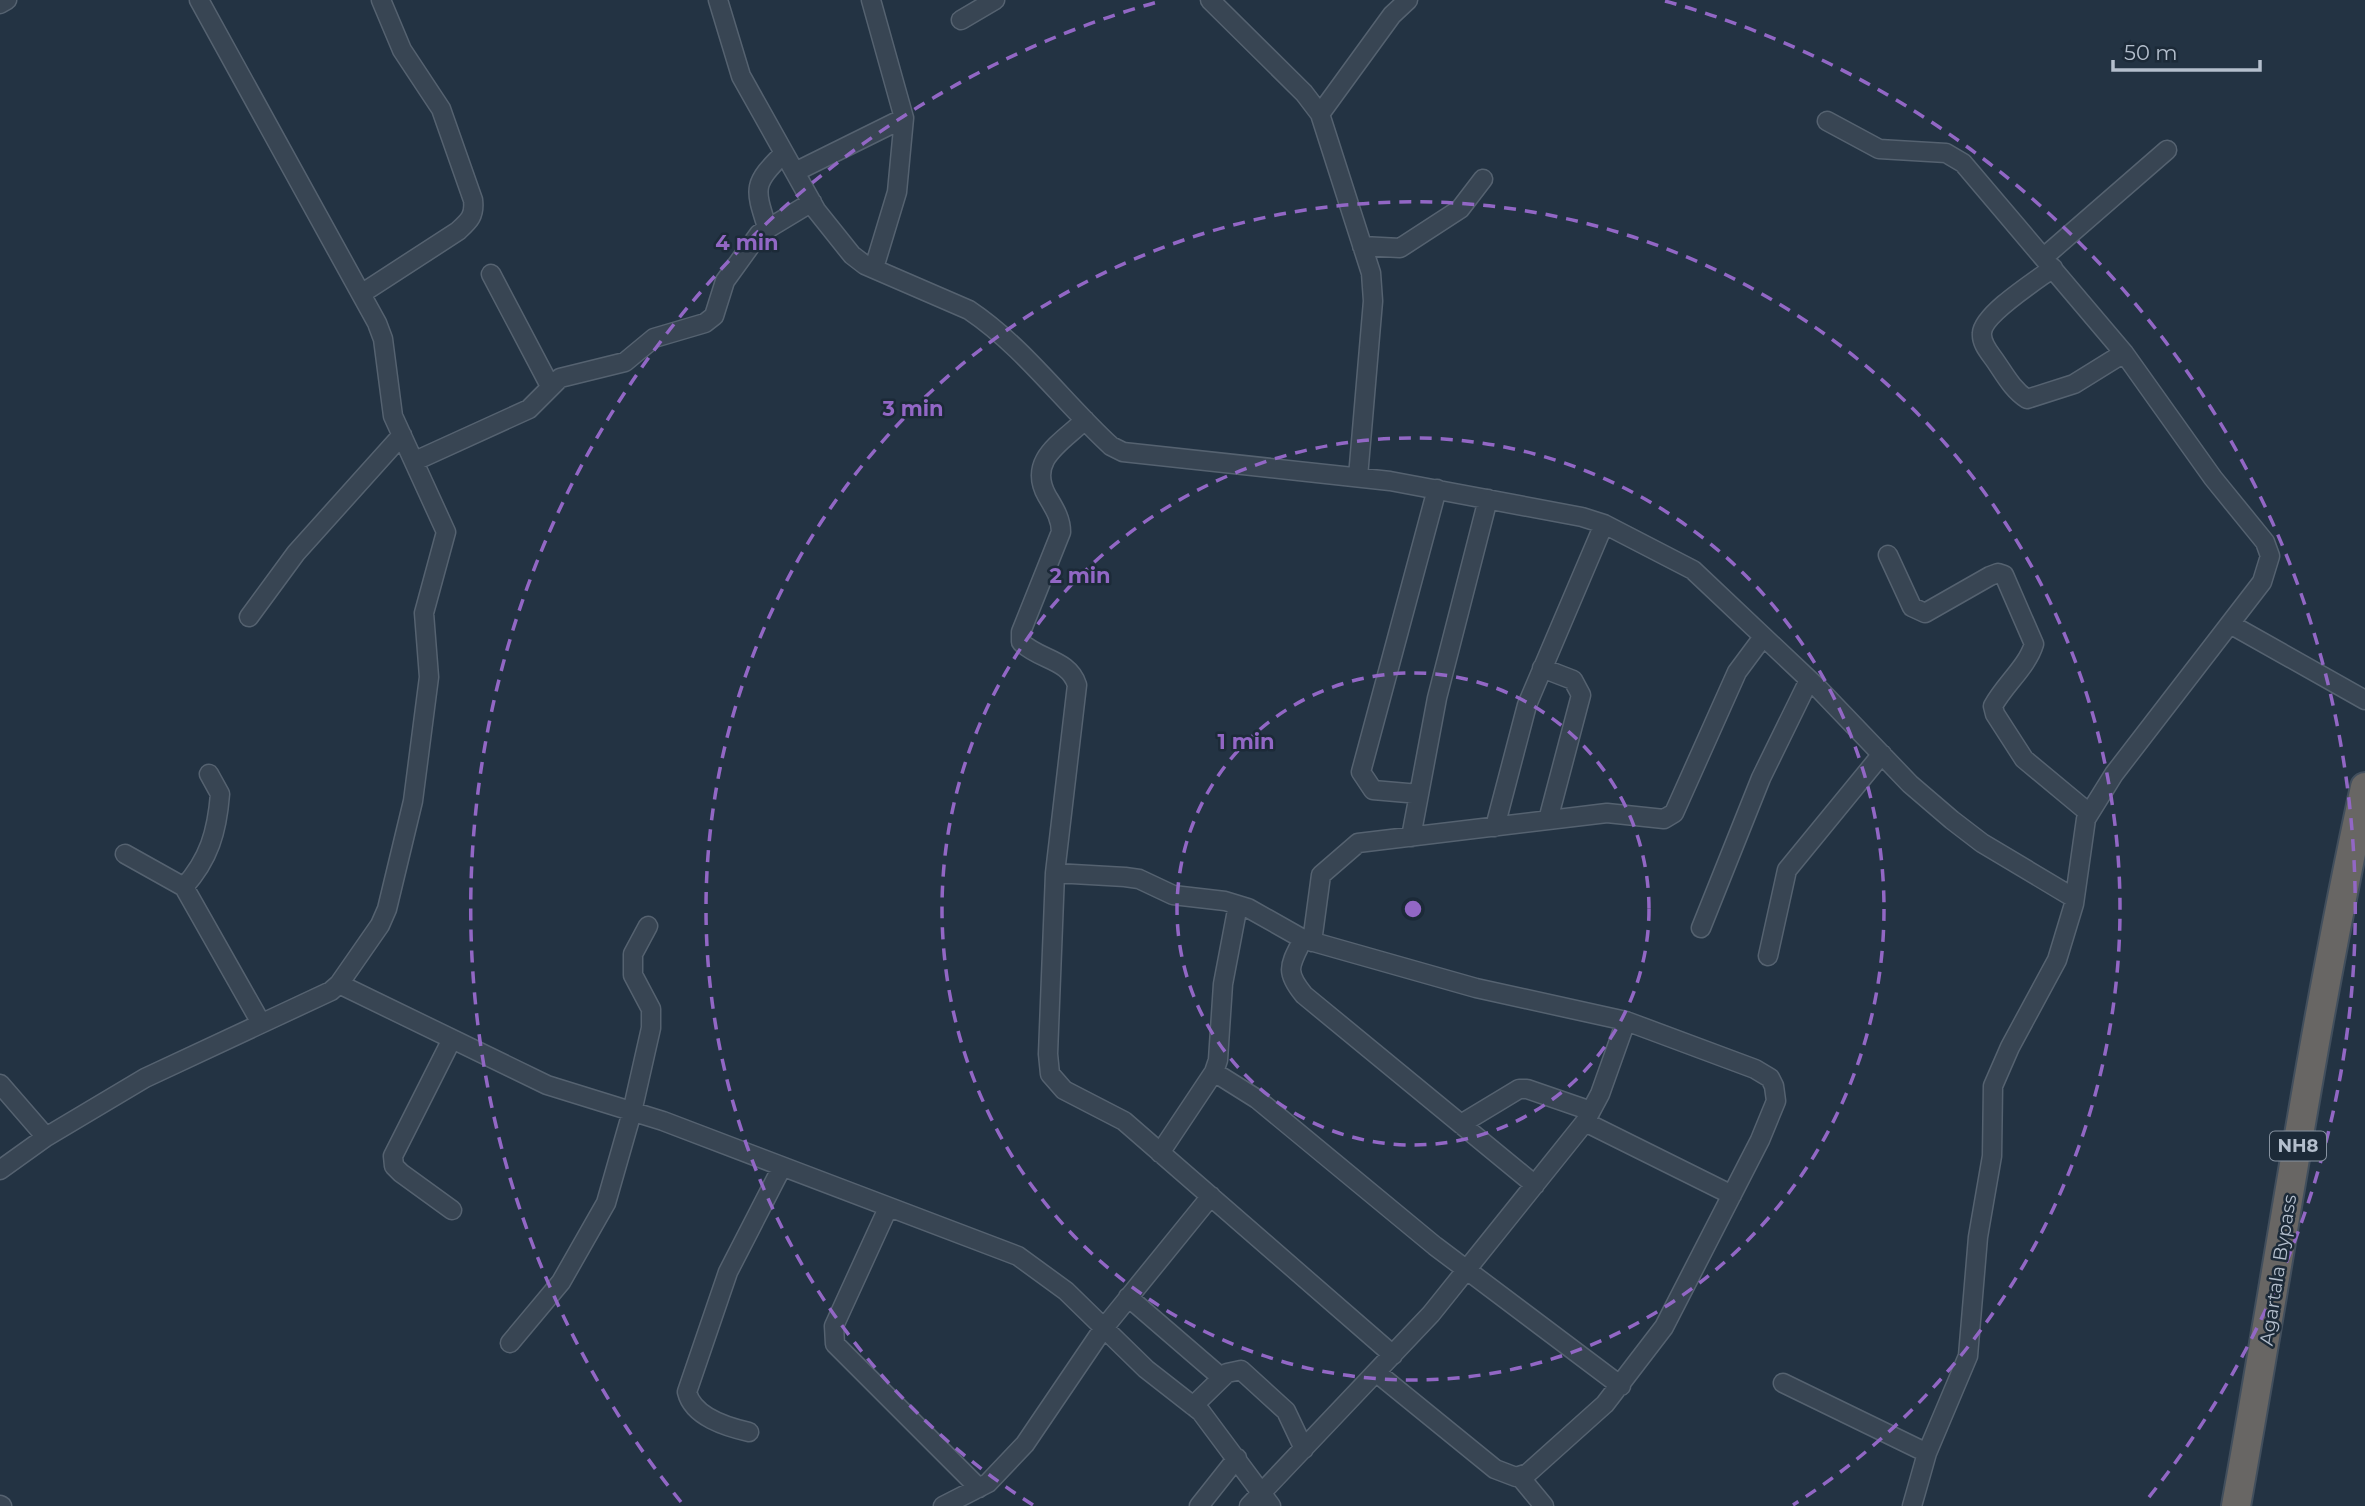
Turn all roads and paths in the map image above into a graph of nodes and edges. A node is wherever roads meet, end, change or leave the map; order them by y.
1 (6, 0) edge
2 (199, 0) edge
3 (381, 0) edge
4 (718, 0) edge
5 (871, 0) edge
6 (995, 0) edge
7 (1210, 0) edge
8 (1408, 0) edge
9 (0, 4) edge
10 (961, 20) dead end
11 (1320, 114) junction
12 (905, 118) junction
13 (1827, 121) dead end
14 (2167, 150) dead end
15 (784, 153) junction
16 (795, 172) junction
17 (1483, 179) dead end
18 (812, 202) junction
19 (767, 227) junction
20 (1362, 246) junction
21 (2048, 262) junction
22 (874, 268) junction
23 (491, 274) dead end
24 (361, 294) junction
25 (2124, 353) junction
26 (550, 386) junction
27 (1085, 420) junction
28 (402, 435) junction
29 (415, 461) junction
30 (1359, 477) junction
31 (1437, 489) junction
32 (1489, 499) junction
33 (1604, 524) junction
34 (1888, 555) dead end
35 (249, 617) dead end
36 (2230, 624) junction
37 (1763, 637) junction
38 (1542, 668) junction
39 (1809, 680) junction
40 (2365, 700) edge
41 (1882, 754) junction
42 (209, 774) dead end
43 (2365, 787) edge
44 (1419, 794) junction
45 (2089, 813) junction
46 (1548, 820) junction
47 (1495, 827) junction
48 (1411, 837) junction
49 (125, 854) dead end
50 (1055, 873) junction
51 (184, 887) junction
52 (2074, 898) junction
53 (1238, 905) junction
54 (648, 926) dead end
55 (1701, 928) dead end
56 (1308, 940) junction
57 (1768, 956) dead end
58 (339, 984) junction
59 (1626, 1021) junction
60 (261, 1023) junction
61 (452, 1039) junction
62 (1214, 1072) junction
63 (0, 1084) edge
64 (632, 1112) junction
65 (1588, 1116) junction
66 (1461, 1124) junction
67 (46, 1137) junction
68 (1160, 1153) junction
69 (782, 1167) junction
70 (0, 1170) edge
71 (1535, 1185) junction
72 (1732, 1195) junction
73 (1211, 1196) junction
74 (888, 1208) junction
75 (452, 1210) dead end
76 (1468, 1271) junction
77 (1128, 1297) junction
78 (1103, 1329) junction
79 (510, 1343) dead end
80 (1393, 1355) junction
81 (1377, 1373) junction
82 (1222, 1378) junction
83 (1783, 1383) dead end
84 (1620, 1386) junction
85 (1193, 1406) junction
86 (749, 1432) dead end
87 (1304, 1449) junction
88 (1927, 1452) junction
89 (1237, 1458) junction
90 (1520, 1477) junction
91 (979, 1488) junction
92 (1267, 1499) edge
93 (943, 1506) edge
94 (1199, 1506) edge
95 (1249, 1506) edge
96 (1544, 1506) edge
97 (1912, 1506) edge
98 (2236, 1506) edge

1 - 9 street
2 - 24 street
3 - 24 street
4 - 15 street
5 - 12 street
6 - 10 street
7 - 11 street
8 - 11 street
11 - 20 street
12 - 16 street
12 - 22 street
13 - 21 street
14 - 21 street
15 - 16 street
15 - 19 street
16 - 18 street
17 - 20 street
18 - 19 street
18 - 22 street
19 - 26 street
20 - 30 street
21 - 25 street
21 - 25 street
22 - 27 street
23 - 26 street
24 - 28 street
25 - 36 street
26 - 29 street
27 - 30 street
27 - 50 street
28 - 29 street
28 - 35 street
29 - 58 street
30 - 31 street
31 - 32 street
31 - 44 street
32 - 33 street
32 - 44 street
33 - 37 street
33 - 38 street
34 - 45 street
36 - 40 street
36 - 45 street
37 - 39 street
37 - 46 street
38 - 46 street
38 - 47 street
39 - 41 street
39 - 55 street
41 - 52 street
41 - 57 street
42 - 51 street
43 - 98 highway, Agartala Bypass / NH8
44 - 48 street
45 - 52 street
46 - 47 street
47 - 48 street
48 - 56 street
49 - 51 street
50 - 53 street
50 - 68 street
51 - 60 street
52 - 88 street
53 - 56 street
53 - 62 street
54 - 64 street
56 - 59 street
56 - 66 street
58 - 60 street
58 - 61 street
59 - 65 street
59 - 72 street
60 - 67 street
61 - 64 street
61 - 75 street
62 - 68 street
62 - 76 street
63 - 67 street
64 - 69 street
64 - 79 street
65 - 66 street
65 - 71 street
65 - 72 street
66 - 71 street
67 - 70 street
68 - 73 street
69 - 74 street
69 - 86 street
71 - 76 street
72 - 84 street
73 - 77 street
73 - 80 street
74 - 78 street
74 - 91 street
76 - 80 street
76 - 84 street
77 - 78 street
77 - 82 street
78 - 85 street
78 - 91 street
80 - 81 street
81 - 87 street
81 - 90 street
82 - 85 street
82 - 87 street
83 - 88 street
84 - 90 street
85 - 89 street
87 - 92 street
88 - 97 street
89 - 92 street
89 - 94 street
90 - 96 street
91 - 93 street
92 - 95 street

